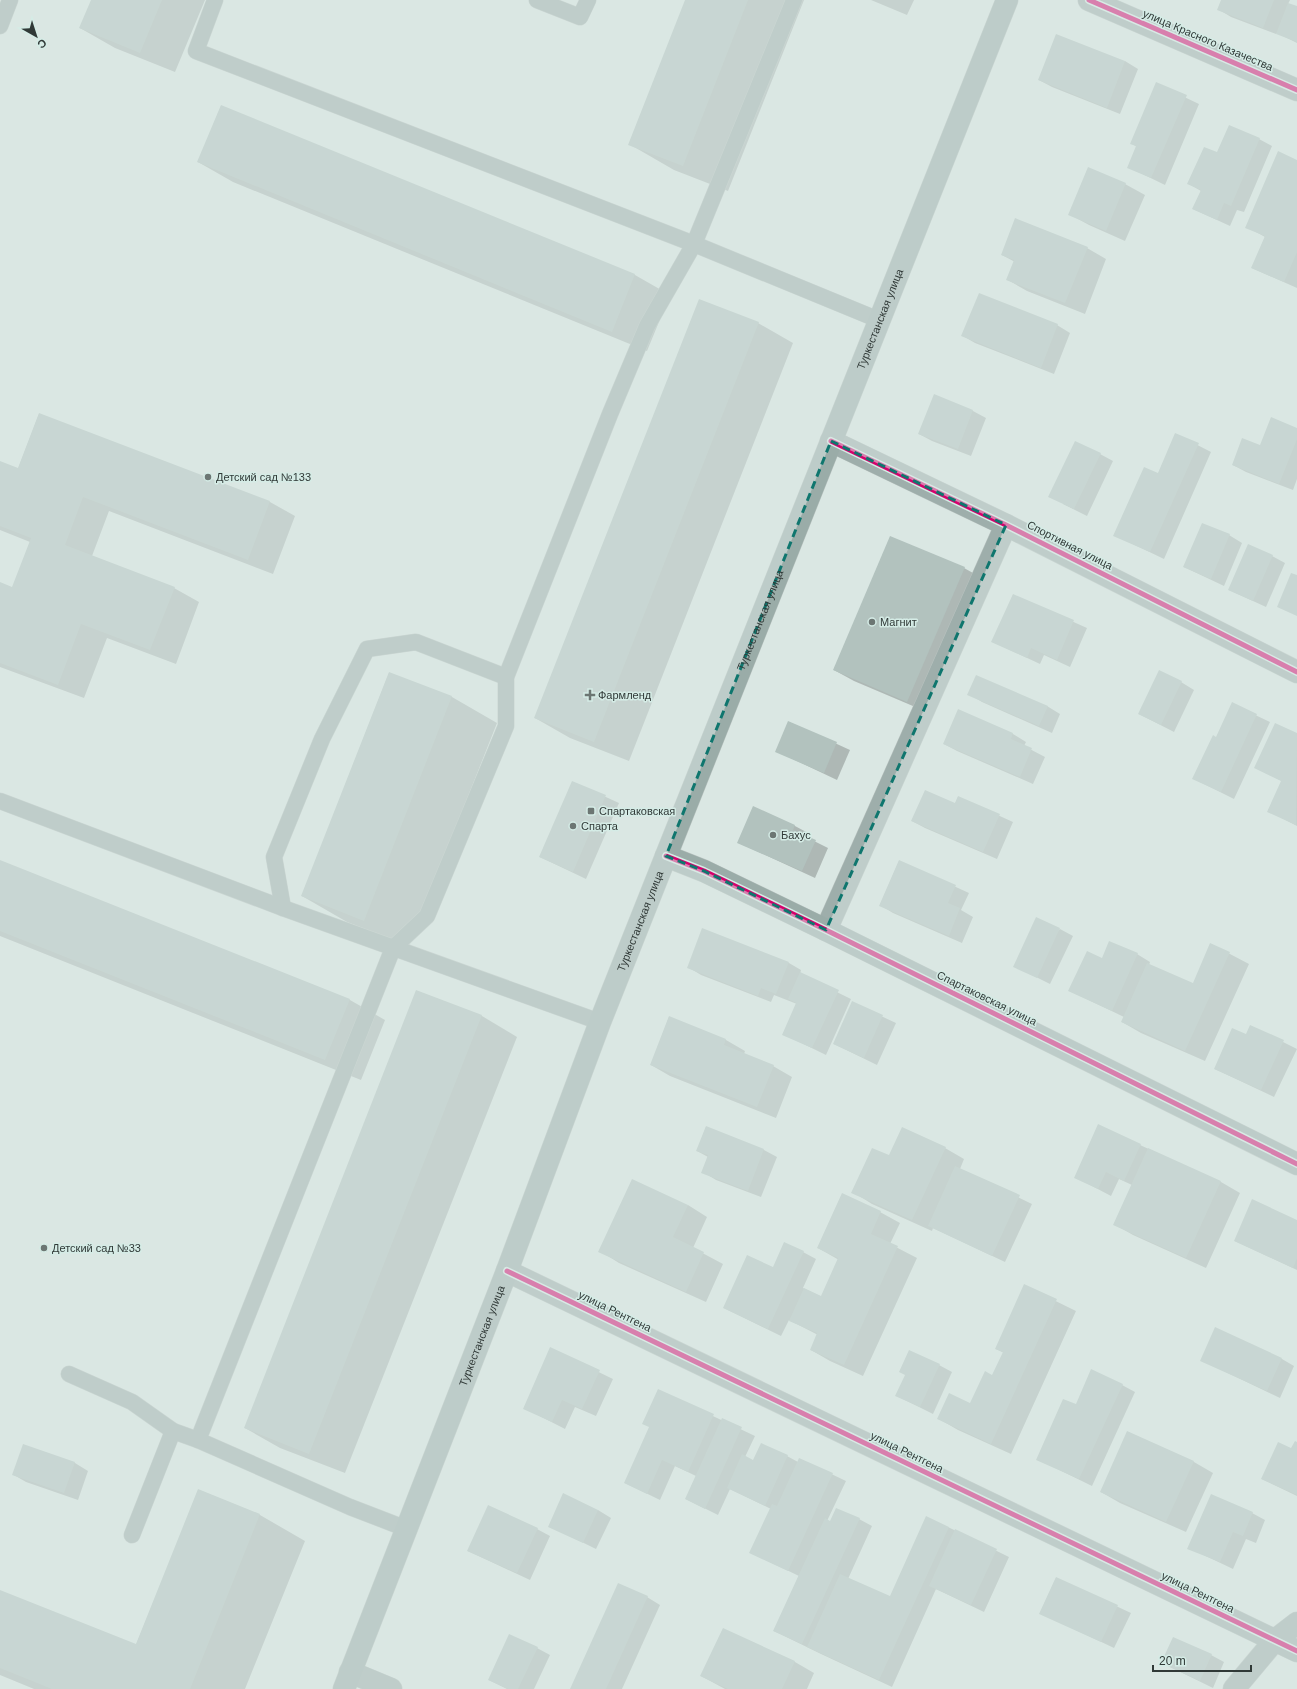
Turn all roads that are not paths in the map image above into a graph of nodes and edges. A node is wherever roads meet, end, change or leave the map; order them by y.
1 (10, 0) edge
2 (215, 0) edge
3 (537, 0) edge
4 (588, 0) edge
5 (794, 0) edge
6 (1007, 0) edge
7 (1089, 0) edge
8 (0, 26) edge
9 (1297, 90) edge
10 (694, 244) junction
11 (879, 320) junction
12 (831, 441) junction
13 (1006, 525) junction
14 (1297, 672) edge
15 (506, 677) junction
16 (0, 801) edge
17 (666, 856) junction
18 (283, 908) junction
19 (826, 930) junction
20 (394, 948) junction
21 (600, 1022) junction
22 (1297, 1164) edge
23 (508, 1271) junction
24 (69, 1374) dead end
25 (173, 1431) junction
26 (198, 1440) junction
27 (406, 1529) junction
28 (132, 1535) dead end
29 (1297, 1623) edge
30 (1274, 1640) junction
31 (1297, 1651) edge
32 (347, 1680) edge
33 (391, 1689) edge
34 (1234, 1689) edge

1 - 8 lane
2 - 10 lane
3 - 4 lane
5 - 10 lane
6 - 11 main road, Туркестанская улица
7 - 9 street, улица Красного Казачества
10 - 11 lane
10 - 15 lane
11 - 12 main road, Туркестанская улица
12 - 13 street, Спортивная улица
12 - 17 main road, Туркестанская улица
13 - 14 street, Спортивная улица
13 - 19 street
15 - 18 lane
15 - 20 lane
16 - 18 lane
17 - 19 main road, Спартаковская улица
17 - 21 main road, Туркестанская улица
18 - 20 lane
19 - 22 main road, Спартаковская улица
20 - 21 lane
20 - 26 lane
21 - 23 main road, Туркестанская улица
23 - 27 main road, Туркестанская улица
23 - 30 street, улица Рентгена
24 - 25 lane
25 - 26 lane
25 - 28 lane
26 - 27 lane
27 - 32 main road, Туркестанская улица
29 - 30 street
30 - 31 street, улица Рентгена
30 - 34 street
32 - 33 street

